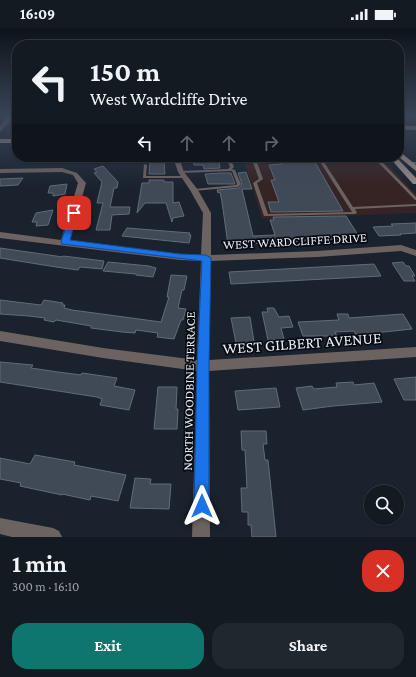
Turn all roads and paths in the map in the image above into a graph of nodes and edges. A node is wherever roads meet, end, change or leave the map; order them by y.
1 (12, 141) edge
2 (0, 142) edge
3 (404, 157) edge
4 (178, 162) edge
5 (230, 162) edge
6 (255, 162) edge
7 (322, 162) edge
8 (380, 162) edge
9 (397, 162) edge
10 (413, 163) edge
11 (145, 165) dead end
12 (230, 169) junction
13 (416, 169) edge
14 (0, 171) edge
15 (183, 174) junction
16 (416, 182) edge
17 (194, 190) junction
18 (411, 193) junction
19 (416, 193) edge
20 (416, 199) edge
21 (416, 205) edge
22 (352, 208) junction
23 (0, 235) edge
24 (65, 242) junction
25 (416, 253) edge
26 (206, 258) junction
27 (0, 336) edge
28 (416, 352) edge
29 (203, 366) junction
30 (0, 526) edge
31 (53, 537) edge
32 (201, 537) edge

1 - 2 street
3 - 10 main road
4 - 15 street, NORTH WOODBINE TERRACE
5 - 12 lane
6 - 22 lane
7 - 22 lane
8 - 18 lane
9 - 16 main road
10 - 13 main road
11 - 15 lane
12 - 15 lane
12 - 17 lane
14 - 24 street
15 - 17 street, NORTH WOODBINE TERRACE
17 - 26 street, NORTH WOODBINE TERRACE
18 - 19 lane
18 - 20 lane
21 - 22 lane
23 - 24 street, WEST WARDCLIFFE DRIVE
24 - 26 street, WEST WARDCLIFFE DRIVE
25 - 26 street, WEST WARDCLIFFE DRIVE
26 - 29 street, NORTH WOODBINE TERRACE
27 - 29 street, WEST GILBERT AVENUE
28 - 29 street, WEST GILBERT AVENUE
29 - 32 street, NORTH WOODBINE TERRACE
30 - 31 street

